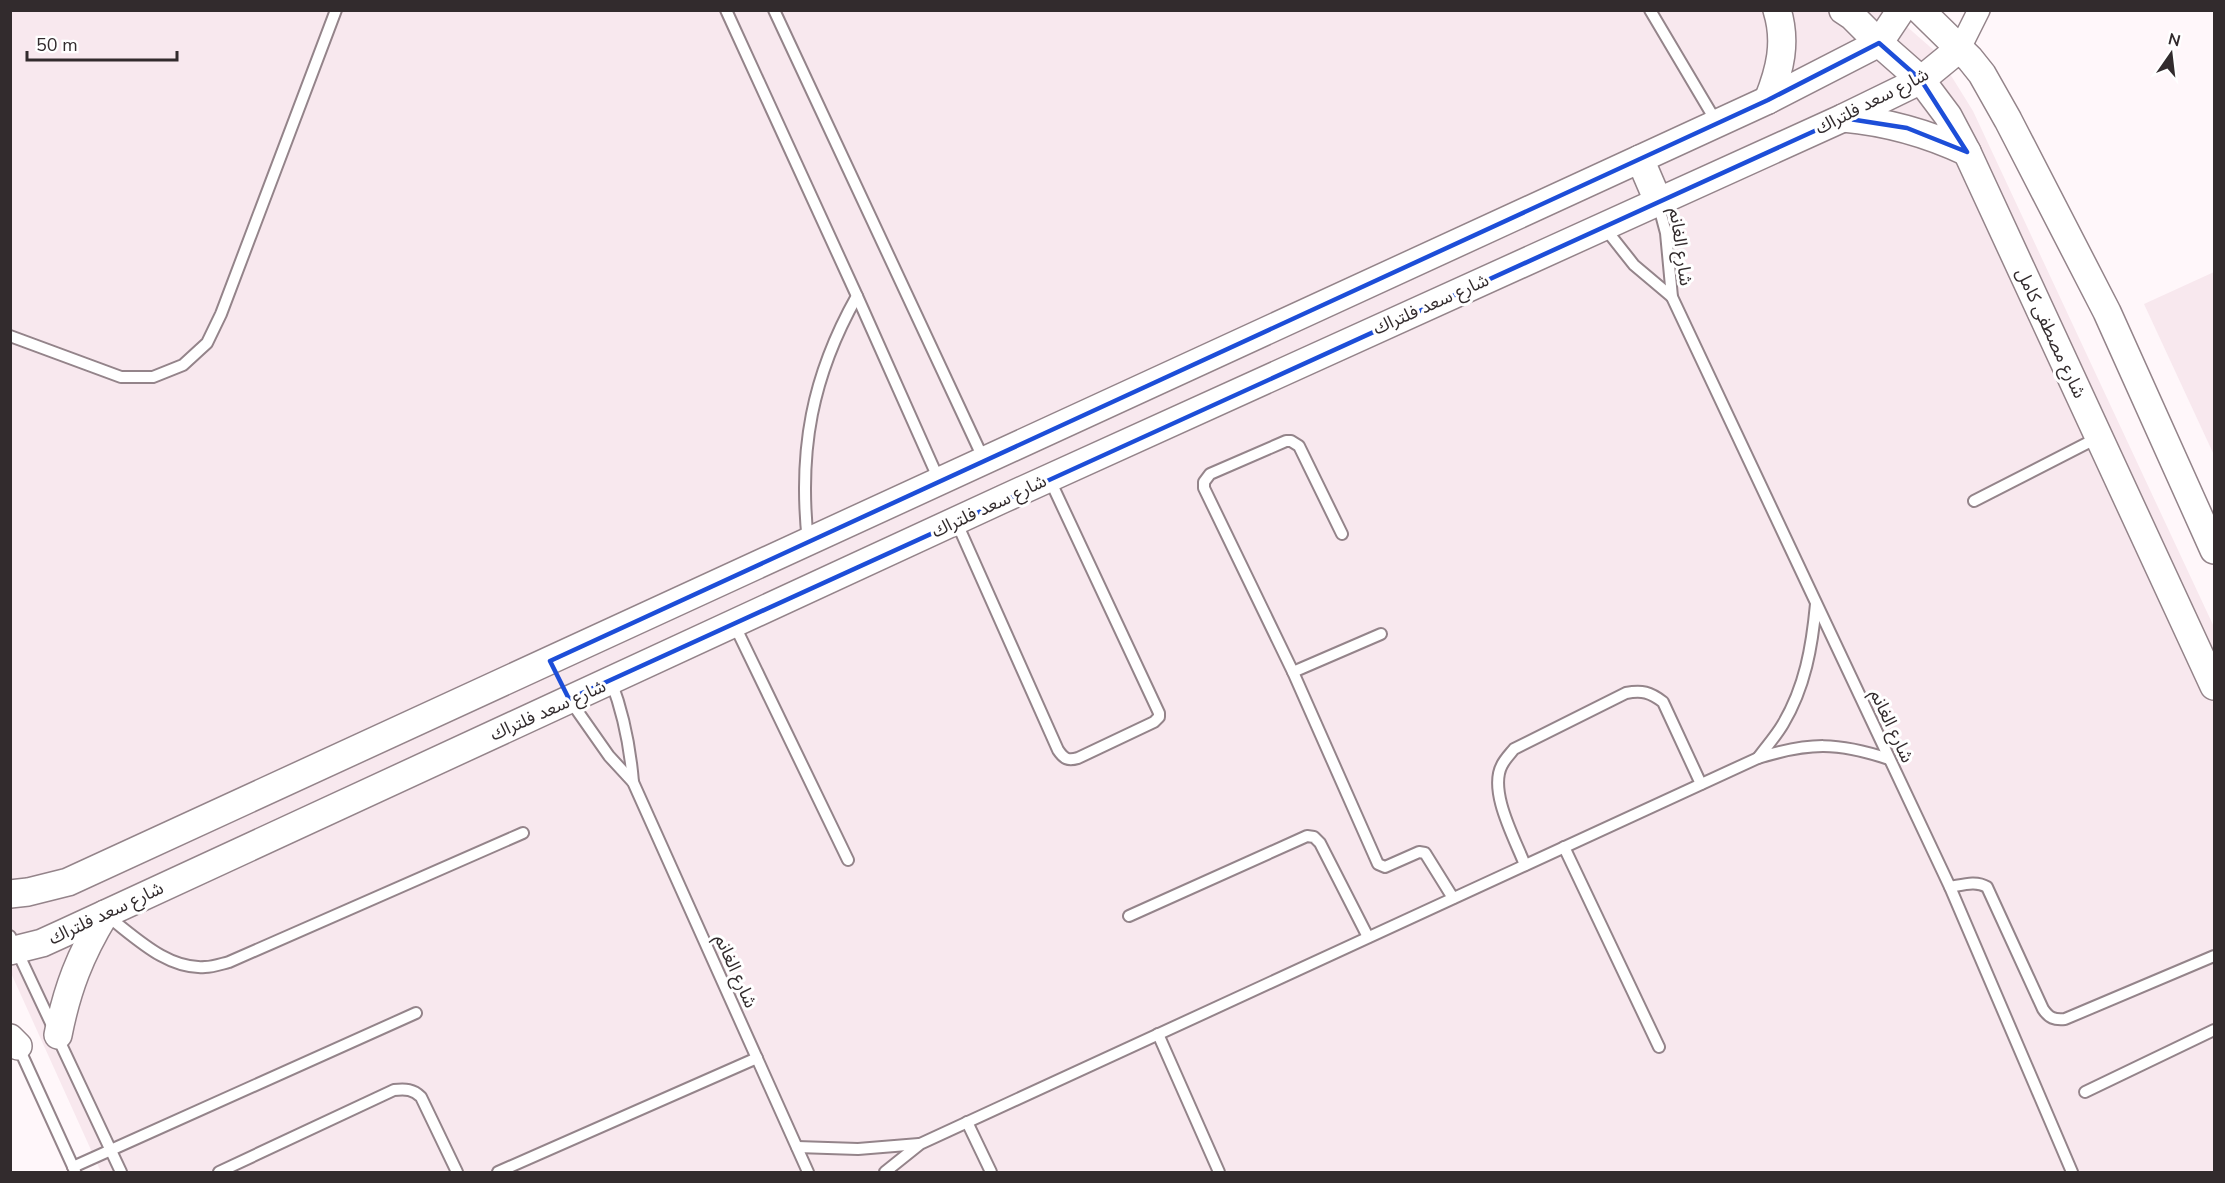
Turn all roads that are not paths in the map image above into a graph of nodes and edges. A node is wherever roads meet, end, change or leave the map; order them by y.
1 (336, 10) edge
2 (726, 10) edge
3 (774, 10) edge
4 (1650, 10) edge
5 (1777, 10) edge
6 (1843, 10) edge
7 (1901, 10) edge
8 (1920, 10) edge
9 (1979, 10) edge
10 (1879, 43) junction
11 (1960, 48) junction
12 (1921, 80) junction
13 (1768, 100) junction
14 (1843, 118) junction
15 (1717, 123) junction
16 (1967, 153) junction
17 (1640, 159) junction
18 (1584, 184) junction
19 (1658, 201) junction
20 (1603, 226) junction
21 (857, 296) junction
22 (1672, 297) junction
23 (10, 336) edge
24 (2099, 437) junction
25 (984, 460) junction
26 (1049, 478) junction
27 (940, 482) junction
28 (1003, 499) junction
29 (1974, 501) dead end
30 (956, 521) junction
31 (1342, 534) dead end
32 (808, 542) junction
33 (2214, 550) edge
34 (1816, 602) junction
35 (734, 624) junction
36 (1381, 633) dead end
37 (589, 642) junction
38 (550, 661) junction
39 (1293, 672) junction
40 (611, 681) junction
41 (2214, 686) edge
42 (569, 699) junction
43 (1758, 758) junction
44 (1889, 759) junction
45 (633, 782) junction
46 (1701, 784) junction
47 (523, 833) dead end
48 (1564, 847) junction
49 (848, 860) dead end
50 (1525, 865) junction
51 (1950, 887) junction
52 (10, 894) edge
53 (1453, 898) junction
54 (105, 914) junction
55 (1129, 916) dead end
56 (1368, 937) junction
57 (13, 945) edge
58 (2214, 956) edge
59 (416, 1013) dead end
60 (2214, 1030) edge
61 (1158, 1034) junction
62 (58, 1035) junction
63 (13, 1038) edge
64 (1659, 1047) dead end
65 (757, 1058) junction
66 (2085, 1092) dead end
67 (967, 1122) junction
68 (920, 1144) junction
69 (797, 1147) junction
70 (111, 1150) junction
71 (74, 1170) edge
72 (121, 1173) edge
73 (219, 1173) edge
74 (457, 1173) edge
75 (498, 1173) edge
76 (808, 1173) edge
77 (885, 1173) edge
78 (990, 1173) edge
79 (1219, 1173) edge
80 (2072, 1173) edge

1 - 23 lane
2 - 21 lane
3 - 25 lane
4 - 15 lane
5 - 13 street
6 - 10 street, شارع مصطفى كامل
7 - 10 street
8 - 11 street
9 - 11 street
10 - 12 street, شارع مصطفى كامل
10 - 13 street
11 - 12 street, شارع سعد فلتراك
11 - 33 street
12 - 14 street, شارع سعد فلتراك
12 - 16 street, شارع مصطفى كامل
13 - 15 street
14 - 16 street
14 - 19 street, شارع سعد فلتراك
15 - 17 street
16 - 24 street, شارع مصطفى كامل
17 - 18 street
17 - 19 street
18 - 20 street
18 - 25 street
19 - 20 street, شارع سعد فلتراك
19 - 22 lane, شارع الغانم
20 - 22 lane, شارع الغانم
20 - 26 street, شارع سعد فلتراك
21 - 27 lane
21 - 32 lane
22 - 34 lane, شارع الغانم
24 - 29 lane
24 - 41 street, شارع مصطفى كامل
25 - 27 street
25 - 28 street
26 - 28 street, شارع سعد فلتراك
26 - 30 lane
27 - 30 street
27 - 32 street
28 - 30 street, شارع سعد فلتراك
30 - 35 street, شارع سعد فلتراك
31 - 39 lane
32 - 37 street
34 - 43 lane
34 - 44 lane, شارع الغانم
35 - 40 street, شارع سعد فلتراك
35 - 49 lane
36 - 39 lane
37 - 38 street
37 - 40 street
38 - 42 street
38 - 52 street
39 - 53 lane
40 - 42 street, شارع سعد فلتراك
40 - 45 lane, شارع الغانم
42 - 45 lane, شارع الغانم
42 - 54 street, شارع سعد فلتراك
43 - 44 lane
43 - 46 lane
44 - 51 lane, شارع الغانم
45 - 65 lane, شارع الغانم
46 - 48 lane
46 - 50 lane
47 - 54 lane
48 - 50 lane
48 - 64 lane
50 - 53 lane
51 - 58 lane
51 - 80 lane, شارع الغانم
53 - 56 lane
54 - 57 street, شارع سعد فلتراك
54 - 62 street
55 - 56 lane
56 - 61 lane
57 - 62 lane
59 - 70 lane
60 - 66 lane
61 - 67 lane
61 - 79 lane
62 - 70 lane
63 - 71 lane
65 - 69 lane, شارع الغانم
65 - 75 lane
67 - 68 lane
67 - 78 lane
68 - 69 lane
68 - 77 lane
69 - 76 lane, شارع الغانم
70 - 71 lane
70 - 72 lane
73 - 74 lane

